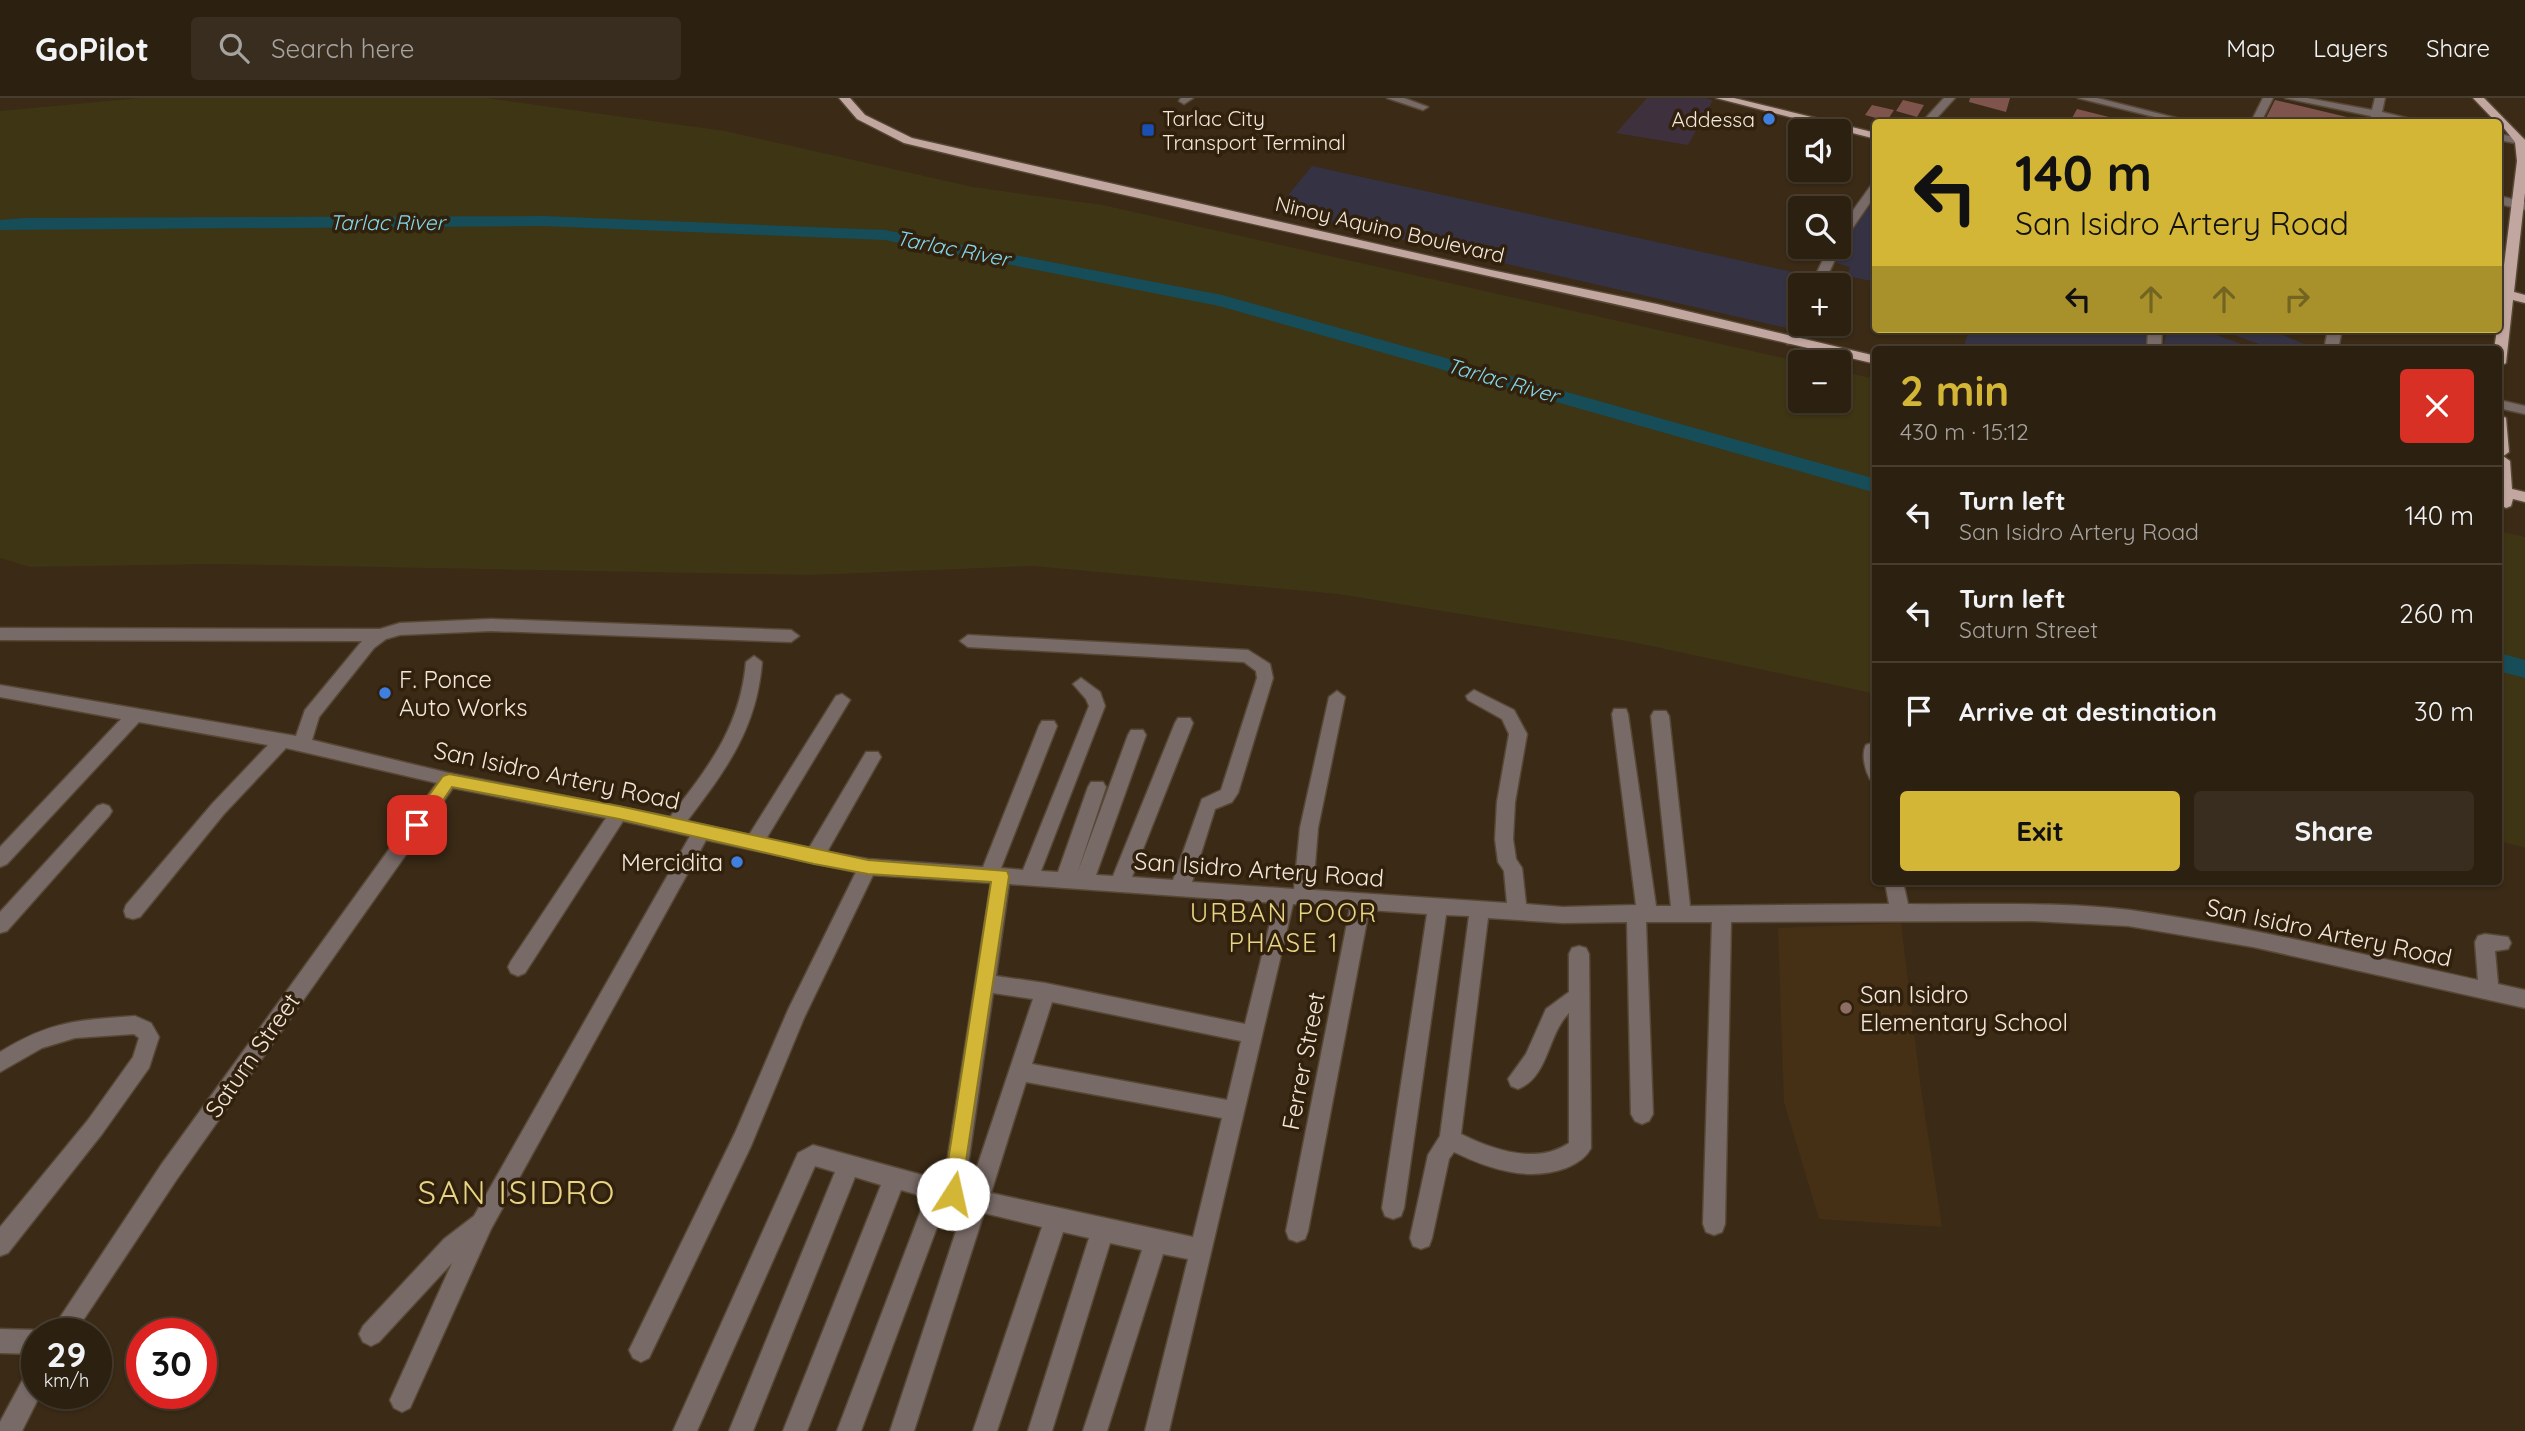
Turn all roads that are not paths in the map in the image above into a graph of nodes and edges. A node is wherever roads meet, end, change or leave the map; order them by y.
1 (844, 98) edge
2 (1392, 98) edge
3 (1721, 98) edge
4 (1950, 98) edge
5 (2083, 98) edge
6 (2268, 98) edge
7 (2290, 98) edge
8 (2380, 98) edge
9 (2478, 98) edge
10 (1423, 107) dead end
11 (1930, 119) edge
12 (2174, 119) edge
13 (2258, 119) edge
14 (2376, 119) edge
15 (2500, 119) edge
16 (2502, 121) edge
17 (1872, 135) edge
18 (2502, 138) edge
19 (2523, 141) edge
20 (1872, 192) edge
21 (2502, 201) edge
22 (2522, 205) edge
23 (1851, 222) edge
24 (2519, 246) edge
25 (2503, 293) edge
26 (2525, 299) edge
27 (2502, 310) edge
28 (1793, 337) junction
29 (1872, 352) edge
30 (1872, 359) edge
31 (2502, 405) edge
32 (2525, 410) edge
33 (2502, 447) edge
34 (2502, 497) edge
35 (2525, 497) edge
36 (2525, 507) edge
37 (0, 634) edge
38 (380, 635) junction
39 (791, 636) dead end
40 (968, 642) dead end
41 (754, 662) dead end
42 (1081, 684) dead end
43 (0, 691) edge
44 (1474, 696) dead end
45 (1337, 697) dead end
46 (842, 700) dead end
47 (1620, 714) dead end
48 (135, 715) junction
49 (1660, 716) dead end
50 (1184, 723) dead end
51 (1048, 726) dead end
52 (1137, 735) dead end
53 (282, 741) junction
54 (302, 744) junction
55 (872, 757) dead end
56 (449, 780) junction
57 (1097, 787) dead end
58 (103, 811) dead end
59 (619, 813) junction
60 (674, 825) junction
61 (702, 831) junction
62 (754, 843) junction
63 (814, 857) junction
64 (0, 859) edge
65 (868, 867) junction
66 (995, 875) junction
67 (1029, 877) junction
68 (1065, 878) junction
69 (1084, 881) junction
70 (1120, 883) junction
71 (1895, 885) edge
72 (1180, 888) junction
73 (1294, 896) junction
74 (1361, 901) junction
75 (1437, 908) junction
76 (1479, 910) junction
77 (133, 911) dead end
78 (1517, 911) junction
79 (1900, 912) junction
80 (1642, 913) junction
81 (1722, 913) junction
82 (1681, 914) junction
83 (0, 925) edge
84 (2501, 943) dead end
85 (1579, 954) dead end
86 (519, 967) dead end
87 (984, 982) junction
88 (2489, 990) junction
89 (1045, 992) junction
90 (1580, 996) junction
91 (2525, 999) edge
92 (1254, 1035) junction
93 (0, 1063) edge
94 (1018, 1071) junction
95 (1518, 1079) dead end
96 (1235, 1111) junction
97 (1642, 1114) dead end
98 (1450, 1139) junction
99 (849, 1166) junction
100 (894, 1179) junction
101 (946, 1193) junction
102 (977, 1199) junction
103 (1393, 1208) dead end
104 (1056, 1220) junction
105 (483, 1221) junction
106 (1714, 1224) dead end
107 (1102, 1231) junction
108 (1297, 1231) dead end
109 (1421, 1238) dead end
110 (1156, 1242) junction
111 (0, 1245) edge
112 (1201, 1250) junction
113 (71, 1318) edge
114 (371, 1334) dead end
115 (0, 1341) edge
116 (21, 1342) edge
117 (641, 1350) dead end
118 (402, 1400) dead end
119 (21, 1407) edge
120 (9, 1431) edge
121 (685, 1431) edge
122 (741, 1431) edge
123 (795, 1431) edge
124 (849, 1431) edge
125 (902, 1431) edge
126 (985, 1431) edge
127 (1040, 1431) edge
128 (1095, 1431) edge
129 (1157, 1431) edge

1 - 28 main road, Ninoy Aquino Boulevard
2 - 10 street
3 - 17 main road
4 - 11 street
5 - 12 street
6 - 13 street
7 - 14 street
8 - 14 street
9 - 15 main road
16 - 19 main road
18 - 19 street
19 - 22 main road
20 - 23 street
21 - 22 street
22 - 24 main road
24 - 25 main road
25 - 26 main road
25 - 27 main road
28 - 29 main road, Ninoy Aquino Boulevard
28 - 30 main road, Ninoy Aquino Boulevard
31 - 32 street
33 - 34 main road
34 - 35 main road
34 - 36 main road
37 - 38 street
38 - 39 street
38 - 54 street
40 - 72 street
41 - 60 street
42 - 67 street
43 - 48 street, San Isidro Artery Road
44 - 78 street
45 - 73 street
46 - 62 street
47 - 80 street
48 - 53 street, San Isidro Artery Road
48 - 64 street
49 - 82 street
50 - 70 street
51 - 66 street
52 - 69 street
53 - 54 street, San Isidro Artery Road
53 - 77 street
54 - 56 street, San Isidro Artery Road
55 - 63 street
56 - 59 street, San Isidro Artery Road
56 - 113 street, Saturn Street
57 - 68 street
58 - 83 street
59 - 60 street, San Isidro Artery Road
59 - 86 street
60 - 61 street, San Isidro Artery Road
61 - 62 street, San Isidro Artery Road
61 - 105 street
62 - 63 street, San Isidro Artery Road
63 - 65 street, San Isidro Artery Road
65 - 66 street, San Isidro Artery Road
65 - 117 street
66 - 67 street, San Isidro Artery Road
66 - 87 street
67 - 68 street, San Isidro Artery Road
68 - 69 street, San Isidro Artery Road
69 - 70 street, San Isidro Artery Road
70 - 72 street, San Isidro Artery Road
71 - 79 street
72 - 73 street, San Isidro Artery Road
73 - 74 street, San Isidro Artery Road
73 - 92 street
74 - 75 street, San Isidro Artery Road
74 - 108 street, Ferrer Street
75 - 76 street, San Isidro Artery Road
75 - 103 street
76 - 78 street, San Isidro Artery Road
76 - 98 street
78 - 80 street, San Isidro Artery Road
79 - 81 street, San Isidro Artery Road
79 - 88 street, San Isidro Artery Road
80 - 82 street, San Isidro Artery Road
80 - 97 street
81 - 82 street, San Isidro Artery Road
81 - 106 street
84 - 88 street
85 - 90 street
87 - 89 street
87 - 101 street
88 - 91 street, San Isidro Artery Road
89 - 92 street
89 - 94 street
90 - 95 street
90 - 98 street
92 - 96 street
93 - 111 street
94 - 96 street
94 - 102 street
96 - 112 street
98 - 109 street
99 - 100 street
99 - 121 street
99 - 122 street
100 - 101 street
100 - 123 street
101 - 102 street
101 - 124 street
102 - 104 street
102 - 125 street
104 - 107 street
104 - 126 street
105 - 114 street
105 - 118 street
107 - 110 street
107 - 127 street
110 - 112 street
110 - 128 street
112 - 129 street
115 - 116 street
119 - 120 street

